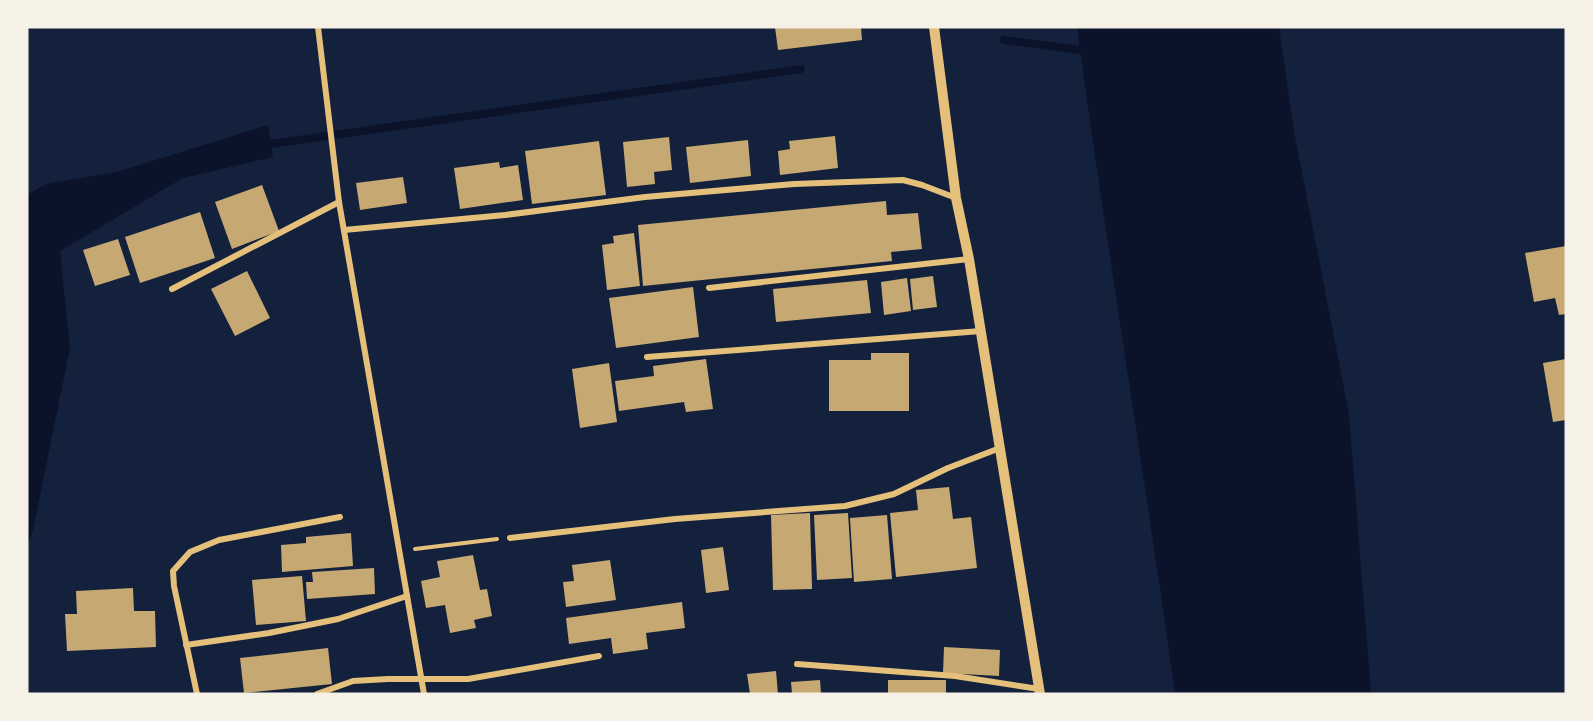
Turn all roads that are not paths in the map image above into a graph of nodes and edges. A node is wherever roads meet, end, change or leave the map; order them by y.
1 (318, 27) edge
2 (934, 27) edge
3 (956, 198) junction
4 (339, 202) junction
5 (344, 230) junction
6 (969, 259) junction
7 (709, 288) dead end
8 (172, 289) dead end
9 (981, 331) junction
10 (647, 357) dead end
11 (1000, 448) junction
12 (339, 518) dead end
13 (510, 538) road end
14 (407, 596) junction
15 (186, 645) junction
16 (599, 656) dead end
17 (797, 664) dead end
18 (421, 679) junction
19 (1039, 691) edge
20 (197, 694) edge
21 (317, 694) edge
22 (424, 694) edge

1 - 4 street
2 - 3 street
3 - 5 street
3 - 6 street
4 - 5 street
4 - 8 street
5 - 14 street
6 - 7 street
6 - 9 street
9 - 10 street
9 - 11 street
11 - 13 street
11 - 19 street
12 - 15 street
14 - 15 street
14 - 18 street
15 - 20 street
16 - 18 street
17 - 19 street
18 - 21 street
18 - 22 street

